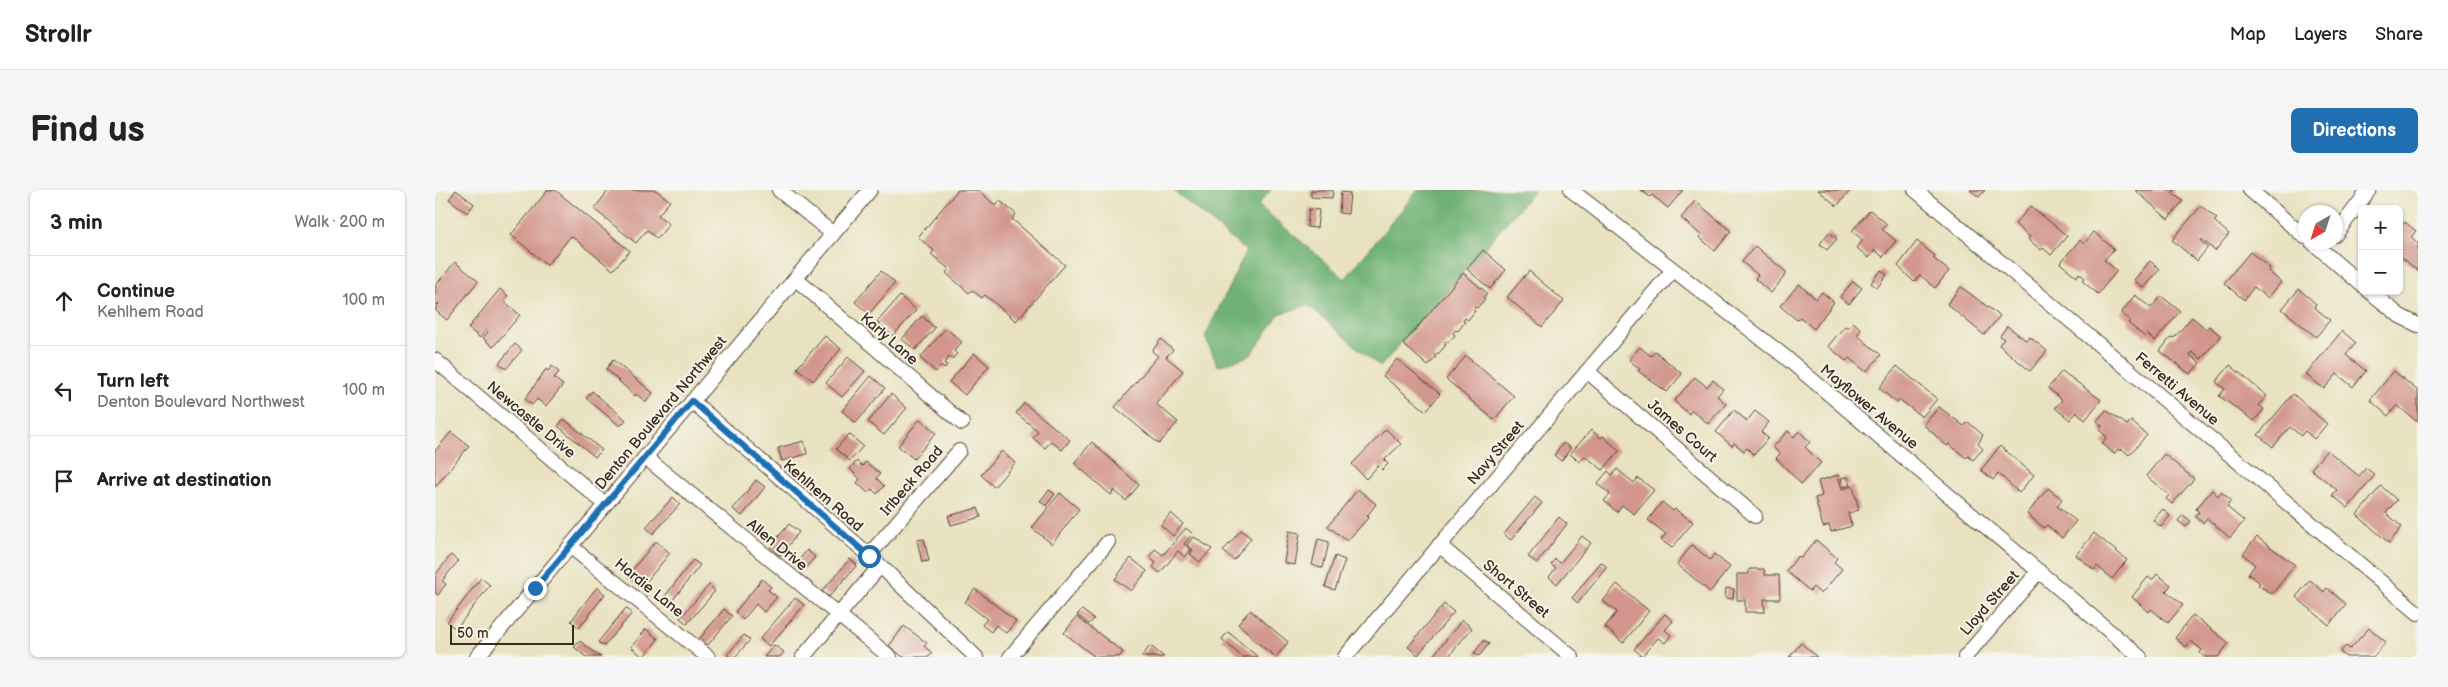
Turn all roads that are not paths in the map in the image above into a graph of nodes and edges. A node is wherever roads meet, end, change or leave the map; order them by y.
1 (779, 190) edge
2 (870, 190) edge
3 (1571, 190) edge
4 (1915, 190) edge
5 (2250, 190) edge
6 (2369, 190) edge
7 (2343, 224) edge
8 (2298, 231) edge
9 (833, 234) junction
10 (2330, 250) edge
11 (1673, 270) junction
12 (796, 279) junction
13 (2358, 281) edge
14 (2374, 295) edge
15 (2418, 326) edge
16 (435, 360) edge
17 (1587, 370) junction
18 (692, 401) junction
19 (962, 423) dead end
20 (959, 451) dead end
21 (645, 457) junction
22 (605, 504) junction
23 (1755, 516) dead end
24 (1108, 542) dead end
25 (1439, 545) junction
26 (570, 546) junction
27 (869, 556) junction
28 (880, 566) junction
29 (2039, 571) junction
30 (2418, 613) edge
31 (837, 615) junction
32 (477, 657) edge
33 (708, 657) edge
34 (803, 657) edge
35 (890, 657) edge
36 (976, 657) edge
37 (1010, 657) edge
38 (1345, 657) edge
39 (1572, 657) edge
40 (1965, 657) edge
41 (2140, 657) edge

1 - 9 street
2 - 9 street, Denton Boulevard Northwest
3 - 11 street, Mayflower Avenue
4 - 30 street, Ferretti Avenue
5 - 8 street
6 - 7 street
9 - 12 street, Denton Boulevard Northwest
10 - 13 street
11 - 17 street, Navy Street
11 - 29 street, Mayflower Avenue
12 - 18 street, Denton Boulevard Northwest
12 - 19 street, Karly Lane
14 - 15 street
16 - 22 street, Newcastle Drive
17 - 23 street, James Court
17 - 25 street, Navy Street
18 - 21 street, Denton Boulevard Northwest
18 - 27 street, Kehlhem Road
20 - 27 street, Irlbeck Road
21 - 22 street, Denton Boulevard Northwest
21 - 31 street, Allen Drive
22 - 26 street, Denton Boulevard Northwest
24 - 37 street
25 - 38 street, Navy Street
25 - 39 street, Short Street
26 - 32 street, Denton Boulevard Northwest
26 - 33 street, Hardie Lane
27 - 28 street, Kehlhem Road
28 - 31 street
28 - 36 street, Kehlhem Road
29 - 40 street, Lloyd Street
29 - 41 street, Mayflower Avenue
31 - 34 street
31 - 35 street, Allen Drive

